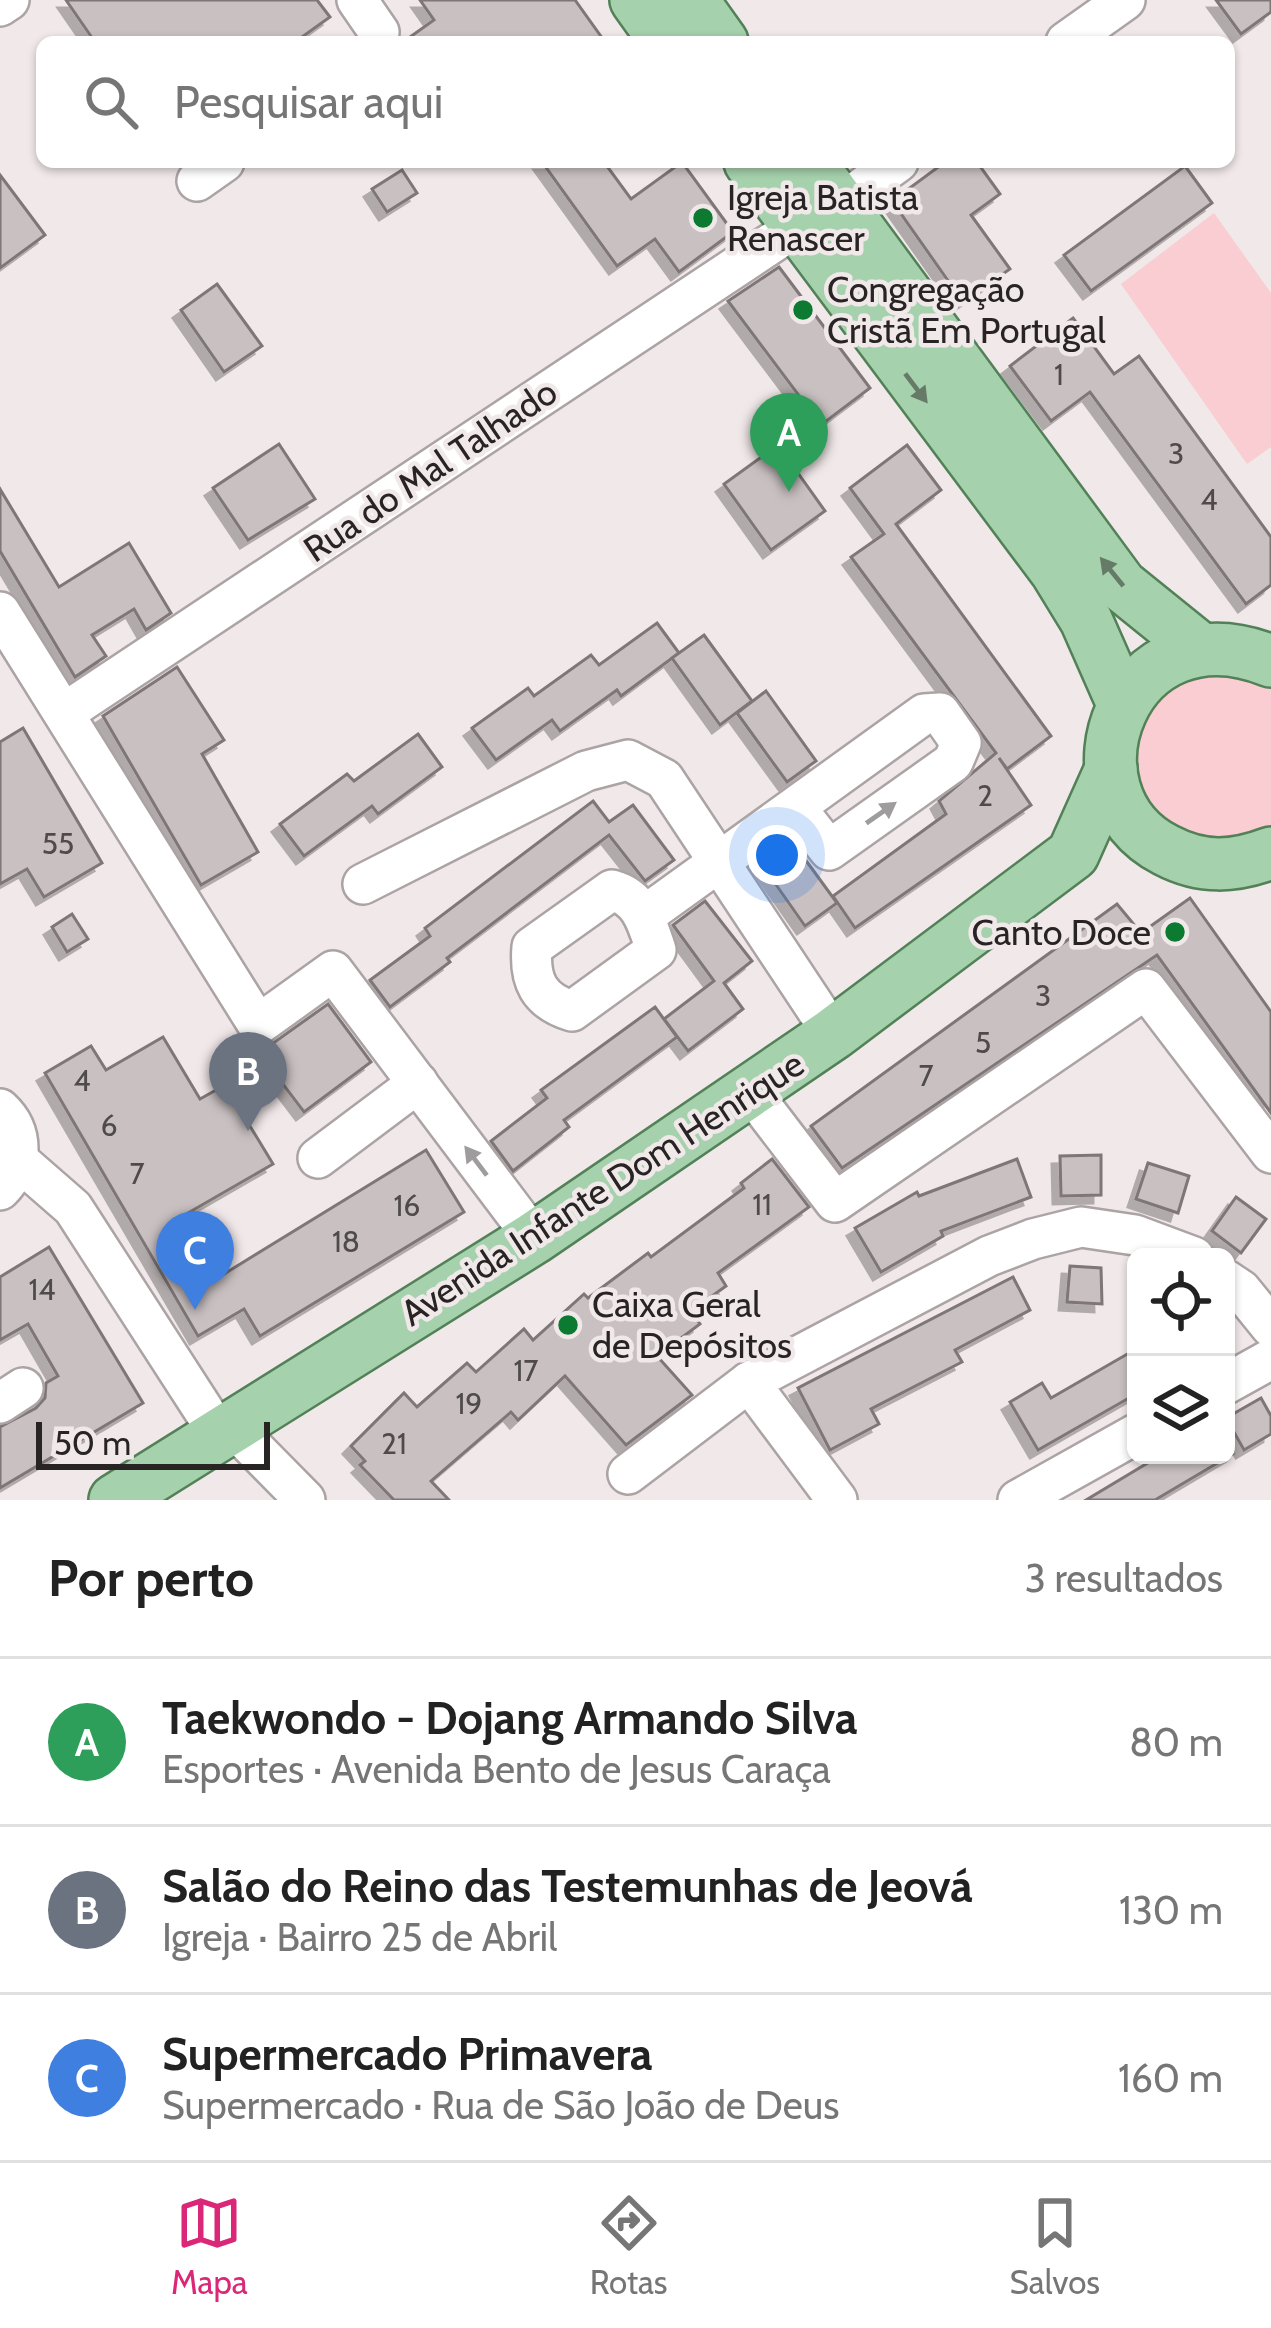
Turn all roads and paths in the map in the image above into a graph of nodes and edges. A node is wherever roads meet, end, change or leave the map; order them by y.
1 (9, 0) edge
2 (636, 0) edge
3 (692, 0) edge
4 (1125, 0) edge
5 (0, 7) edge
6 (662, 36) edge
7 (718, 36) edge
8 (1074, 36) edge
9 (758, 168) edge
10 (810, 168) edge
11 (889, 168) edge
12 (818, 215) junction
13 (0, 612) edge
14 (1247, 653) edge
15 (14, 665) edge
16 (1123, 704) junction
17 (64, 713) junction
18 (1111, 769) junction
19 (796, 808) dead end
20 (1157, 846) junction
21 (1073, 854) junction
22 (720, 863) junction
23 (1262, 865) edge
24 (363, 884) dead end
25 (644, 916) dead end
26 (833, 1034) junction
27 (418, 1083) junction
28 (750, 1091) junction
29 (0, 1109) edge
30 (1271, 1153) edge
31 (318, 1158) dead end
32 (9, 1175) edge
33 (534, 1238) junction
34 (1170, 1248) edge
35 (1235, 1287) edge
36 (1271, 1327) edge
37 (1271, 1359) edge
38 (1235, 1379) edge
39 (749, 1382) junction
40 (226, 1430) junction
41 (1127, 1439) edge
42 (628, 1474) dead end
43 (826, 1496) edge
44 (115, 1500) edge
45 (305, 1500) edge
46 (1018, 1500) edge

1 - 5 street
2 - 6 main road
3 - 7 main road
4 - 8 street
9 - 12 main road
10 - 12 main road
11 - 12 street, Rua do Mal Talhado
14 -> 12 main road
12 -> 16 main road
12 - 17 street, Rua do Mal Talhado
13 - 15 street
14 - 16 main road
15 - 17 street
16 - 18 main road, Avenida Infante Dom Henrique
17 - 27 street
18 - 20 main road
18 - 21 main road, Avenida Infante Dom Henrique
19 - 22 street
20 - 21 main road
20 - 23 main road
21 - 26 main road, Avenida Infante Dom Henrique
22 - 24 street
22 - 25 street
22 - 26 street
26 - 28 main road, Avenida Infante Dom Henrique
27 - 31 street
33 -> 27 street
28 - 30 street
28 - 33 main road, Avenida Infante Dom Henrique
29 - 32 street
32 - 40 street
33 - 40 main road, Avenida Infante Dom Henrique
34 - 39 street
35 - 36 street
37 - 38 street
39 - 42 street
39 - 43 street
40 - 44 main road, Avenida Infante Dom Henrique
40 - 45 street
41 - 46 street

